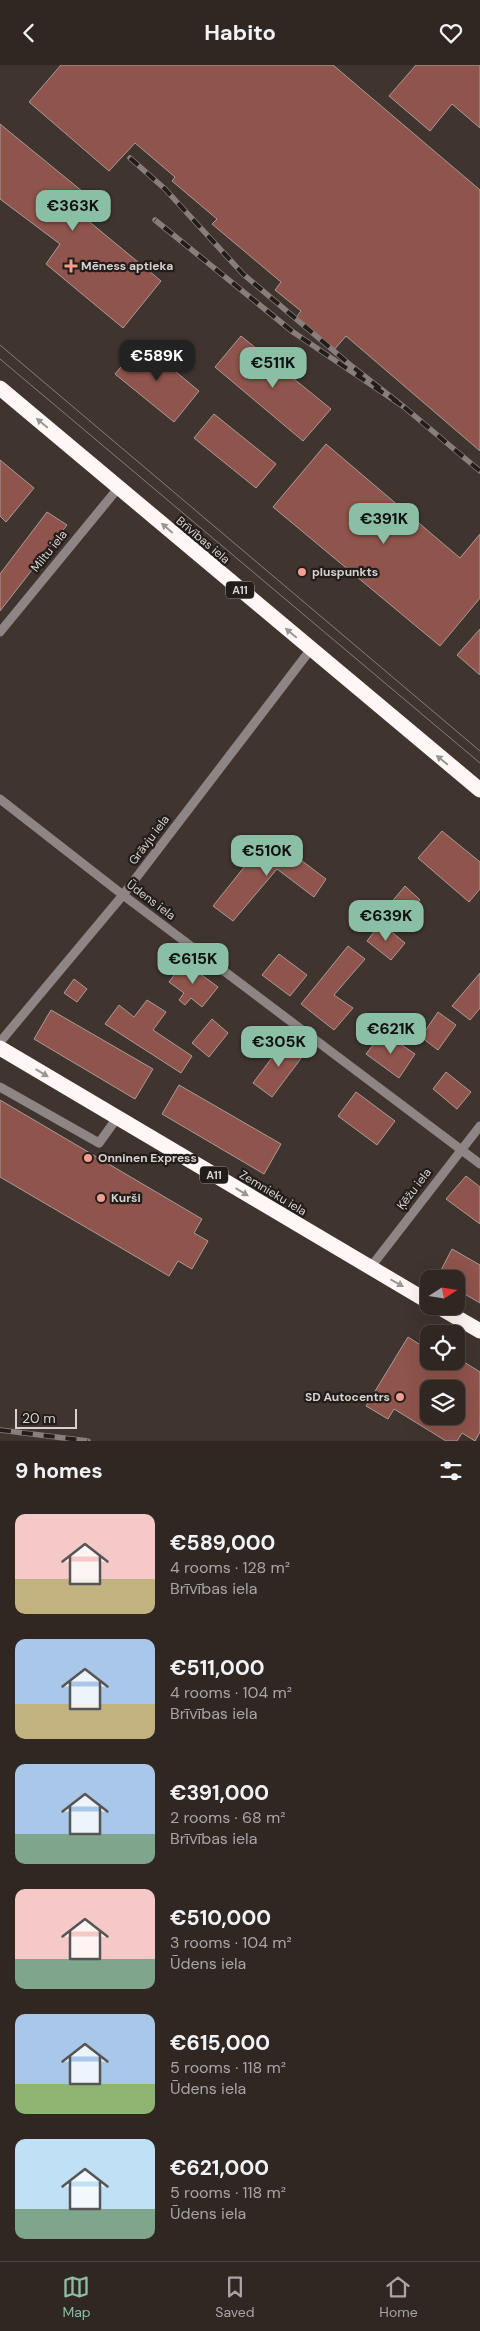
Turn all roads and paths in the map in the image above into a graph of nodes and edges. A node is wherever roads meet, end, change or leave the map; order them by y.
1 (0, 388) edge
2 (119, 487) junction
3 (0, 632) edge
4 (311, 649) junction
5 (480, 791) edge
6 (0, 799) edge
7 (123, 895) junction
8 (0, 1042) edge
9 (0, 1048) edge
10 (0, 1087) edge
11 (117, 1118) junction
12 (480, 1126) edge
13 (461, 1149) junction
14 (480, 1164) edge
15 (370, 1268) junction
16 (420, 1297) edge
17 (452, 1315) edge
18 (480, 1331) edge

2 -> 1 highway, Brīvības iela / A11
2 - 3 street, Miltu iela
4 -> 2 highway, Brīvības iela / A11
5 -> 4 highway, Brīvības iela / A11
4 - 7 street, Grāvju iela
6 - 7 street, Ūdens iela
7 - 8 street, Grāvju iela
7 - 13 street, Ūdens iela
9 -> 11 highway, Zemnieku iela / A11
10 - 11 street
11 -> 15 highway, Zemnieku iela / A11
12 - 13 street, Ķēžu iela
13 - 14 street, Ūdens iela
13 - 15 street, Ķēžu iela
15 -> 16 highway, Zemnieku iela / A11
17 - 18 highway

